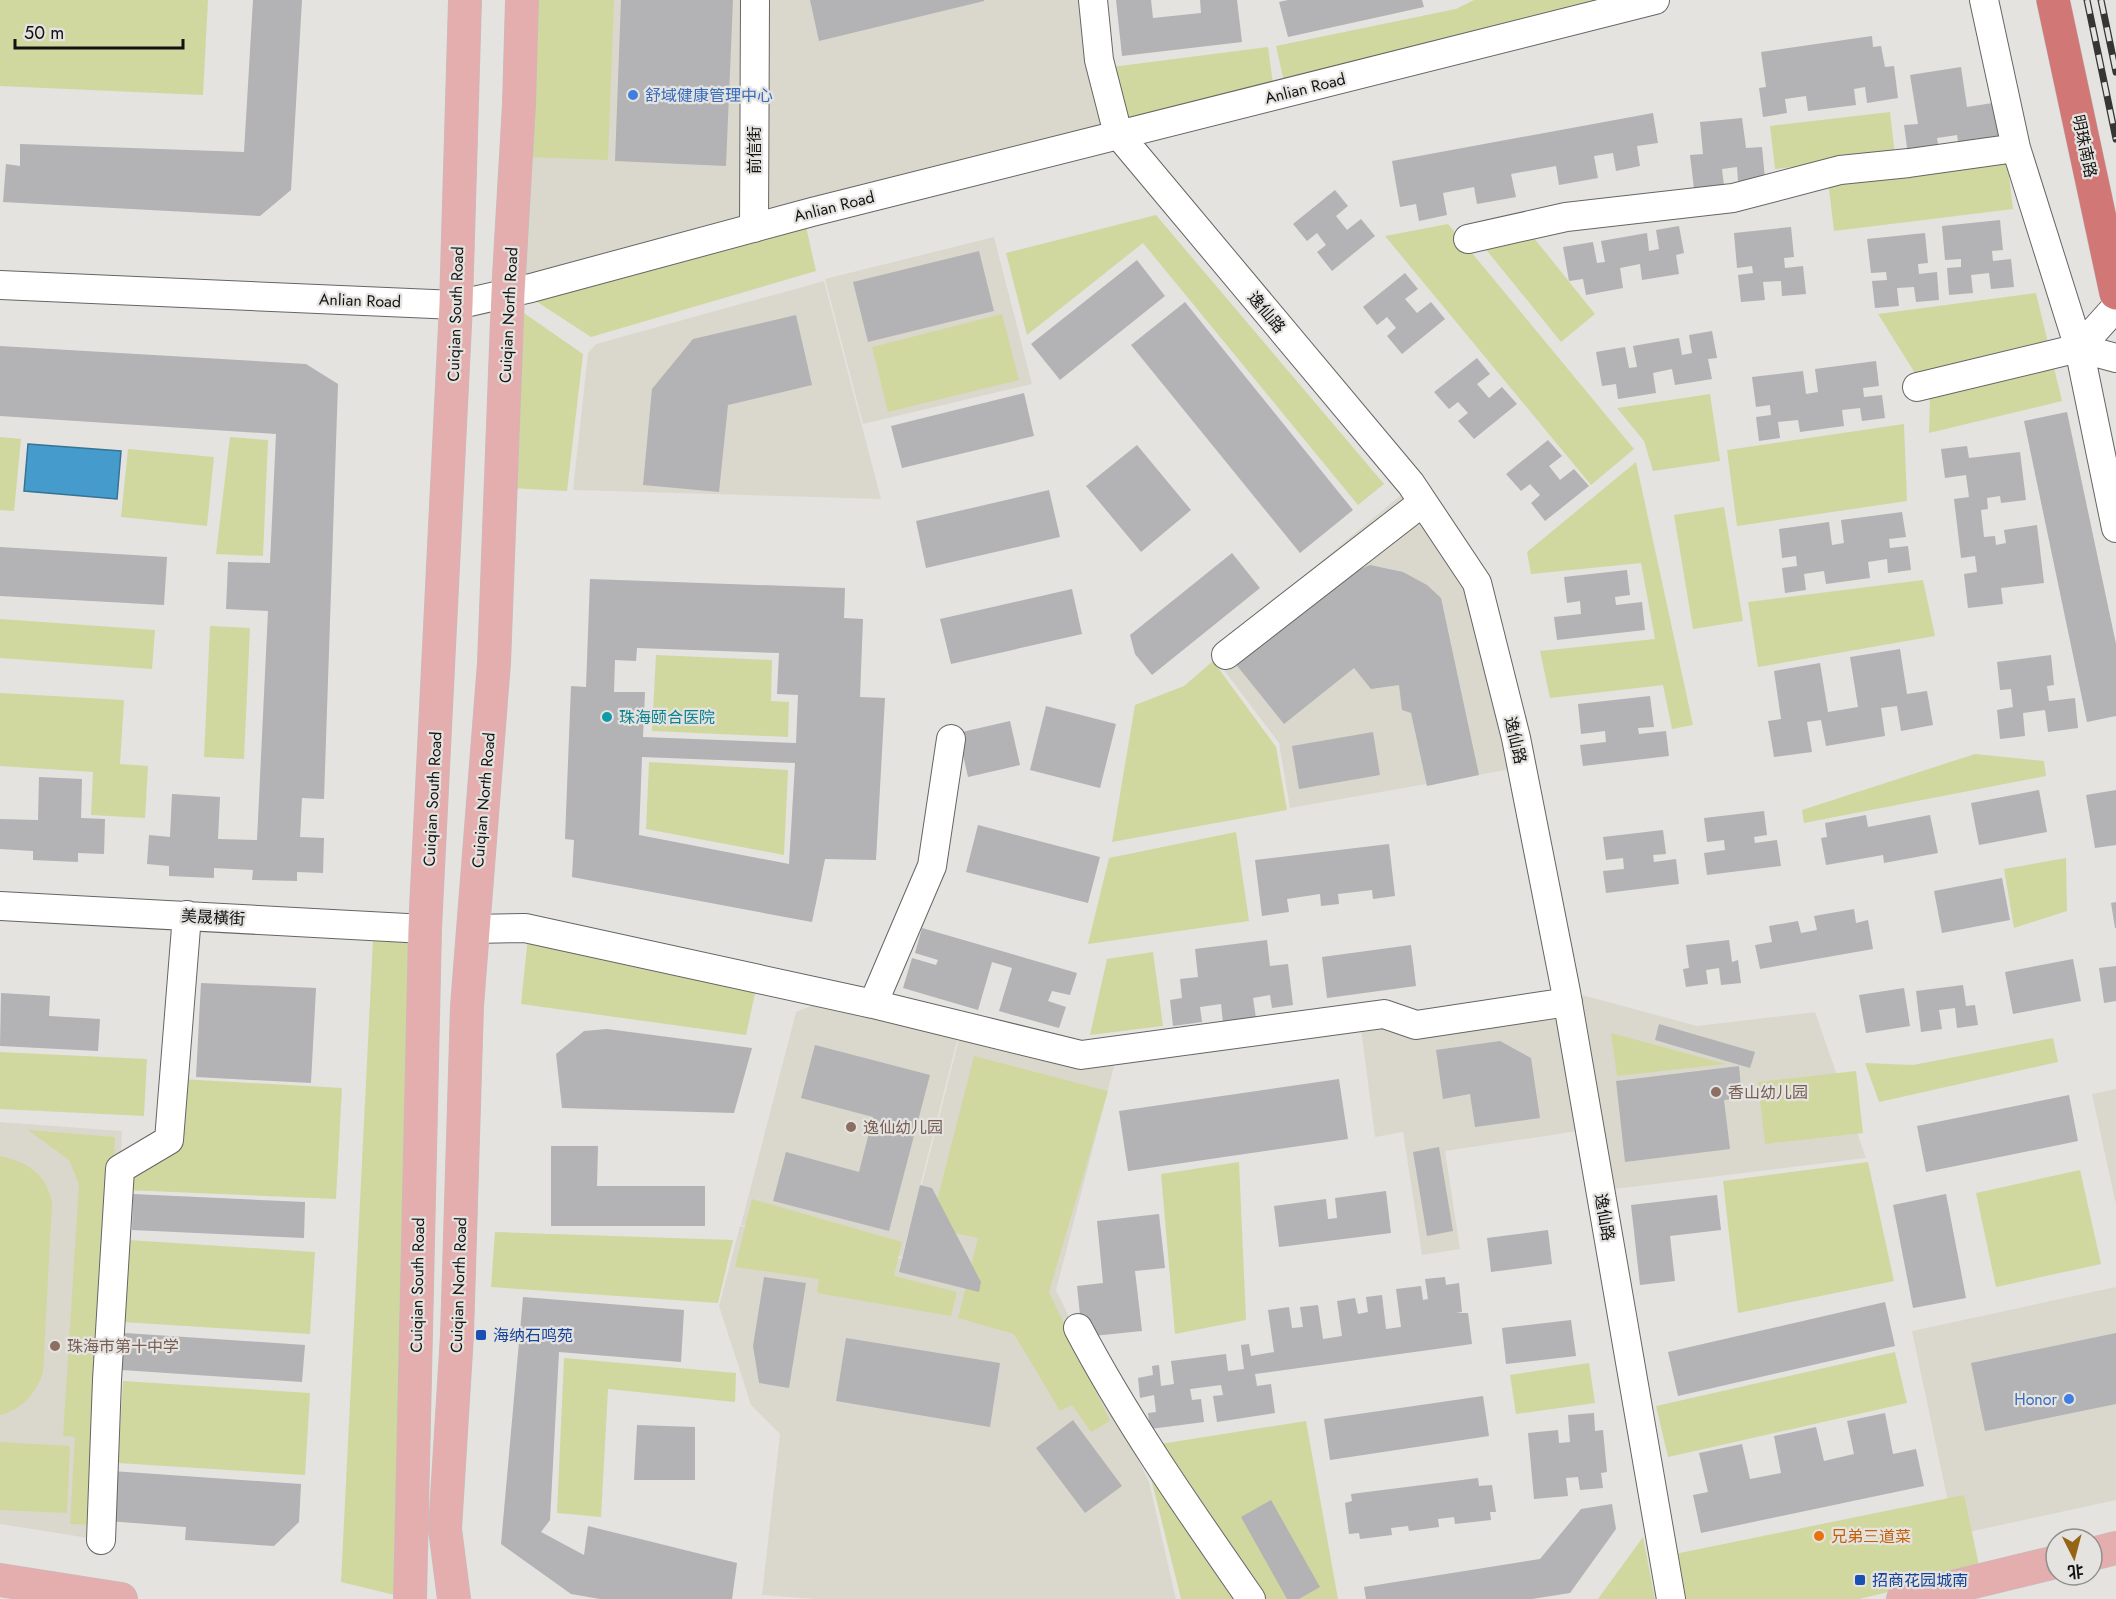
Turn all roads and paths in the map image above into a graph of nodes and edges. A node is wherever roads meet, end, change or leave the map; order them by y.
1 (465, 0) edge
2 (522, 0) edge
3 (755, 0) edge
4 (1093, 0) edge
5 (1652, 0) edge
6 (1984, 0) edge
7 (2053, 0) edge
8 (1118, 134) junction
9 (2016, 148) junction
10 (753, 228) junction
11 (1468, 239) dead end
12 (0, 285) edge
13 (2116, 292) edge
14 (508, 294) junction
15 (456, 305) junction
16 (2116, 307) edge
17 (2079, 348) junction
18 (2116, 358) edge
19 (1917, 387) dead end
20 (1423, 502) junction
21 (2116, 528) edge
22 (1226, 655) dead end
23 (951, 739) dead end
24 (0, 906) edge
25 (187, 915) junction
26 (425, 929) junction
27 (473, 929) junction
28 (1568, 1002) junction
29 (873, 1004) junction
30 (1078, 1328) dead end
31 (101, 1540) dead end
32 (2044, 1565) edge
33 (0, 1580) edge
34 (121, 1599) edge
35 (410, 1599) edge
36 (454, 1599) edge
37 (1251, 1599) edge
38 (1671, 1599) edge
39 (1903, 1599) edge

1 - 15 main road, Cuiqian South Road
2 - 14 main road, Cuiqian North Road
3 - 10 street, 前信街
4 - 8 street, 逸仙路
5 - 8 street, Anlian Road
6 - 9 street
7 - 13 highway, 明珠南路
8 - 10 street, Anlian Road
8 - 20 street, 逸仙路
9 - 11 street
9 - 17 street
10 - 14 street, Anlian Road
12 - 15 street, Anlian Road
14 - 15 street, Anlian Road
14 - 27 main road, Cuiqian North Road
15 - 26 main road, Cuiqian South Road
16 - 17 street
17 - 18 street
17 - 19 street
17 - 21 street
20 - 22 street
20 - 28 street, 逸仙路
23 - 29 street
24 - 25 street, 美晟橫街
25 - 26 street, 美晟橫街
25 - 31 street
26 - 35 main road, Cuiqian South Road
27 - 29 street
27 - 36 main road, Cuiqian North Road
28 - 29 street
28 - 38 street, 逸仙路
30 - 37 street
32 - 39 main road
33 - 34 main road

